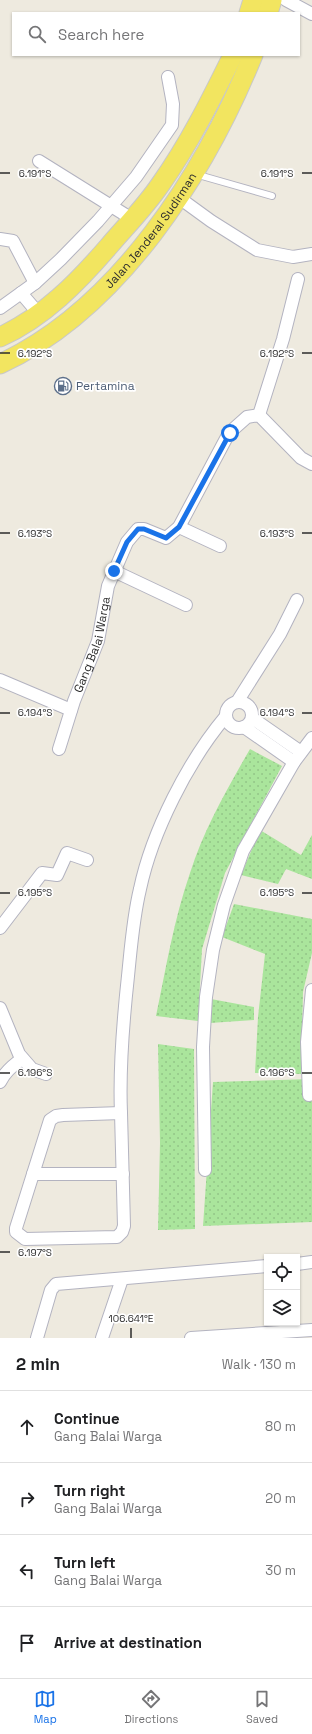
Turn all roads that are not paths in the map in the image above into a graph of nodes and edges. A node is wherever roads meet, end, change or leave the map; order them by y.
1 (253, 0) edge
2 (272, 0) edge
3 (286, 0) edge
4 (249, 12) edge
5 (268, 12) edge
6 (312, 14) edge
7 (232, 56) edge
8 (253, 56) edge
9 (168, 77) dead end
10 (160, 144) junction
11 (178, 158) junction
12 (39, 161) dead end
13 (193, 174) junction
14 (272, 196) dead end
15 (178, 197) junction
16 (110, 207) junction
17 (132, 219) junction
18 (0, 239) edge
19 (312, 254) edge
20 (298, 279) dead end
21 (35, 283) junction
22 (21, 293) junction
23 (0, 308) edge
24 (38, 314) junction
25 (0, 337) edge
26 (0, 364) edge
27 (259, 415) junction
28 (312, 464) edge
29 (179, 527) junction
30 (220, 546) dead end
31 (114, 571) junction
32 (297, 600) dead end
33 (186, 605) dead end
34 (0, 680) edge
35 (237, 702) junction
36 (71, 710) junction
37 (226, 716) junction
38 (248, 722) junction
39 (312, 738) edge
40 (59, 749) dead end
41 (297, 757) junction
42 (87, 860) dead end
43 (0, 928) edge
44 (312, 990) edge
45 (0, 1008) edge
46 (22, 1059) junction
47 (46, 1074) dead end
48 (0, 1082) edge
49 (309, 1095) dead end
50 (121, 1113) junction
51 (205, 1170) dead end
52 (33, 1174) junction
53 (124, 1174) junction
54 (312, 1262) edge
55 (300, 1264) edge
56 (264, 1266) edge
57 (122, 1279) junction
58 (312, 1330) edge
59 (37, 1338) edge
60 (102, 1338) edge
61 (191, 1338) edge

1 - 4 main road
2 - 5 main road
3 - 6 street
7 - 11 main road, Jalan Jenderal Sudirman
8 - 13 main road, Jalan Jenderal Sudirman
9 - 10 street
10 - 11 street
10 - 16 street
11 - 17 main road, Jalan Jenderal Sudirman
12 - 16 street
13 - 14 lane
13 - 15 main road, Jalan Jenderal Sudirman
15 - 19 street
15 - 26 main road, Jalan Jenderal Sudirman
16 - 17 street
16 - 21 street
17 - 24 main road, Jalan Jenderal Sudirman
18 - 21 street
20 - 27 street
21 - 22 street
22 - 23 street
22 - 24 street
24 - 25 main road, Jalan Jenderal Sudirman
27 - 28 street
27 - 29 street, Gang Balai Warga
29 - 30 street
29 - 31 street, Gang Balai Warga
31 - 33 street
31 - 36 street, Gang Balai Warga
32 - 35 street
34 - 36 street, Gang Balai Warga
35 - 37 street
35 - 38 street
36 - 40 street
37 - 38 street
37 - 50 street
38 - 41 street
39 - 41 street
41 - 51 street
42 - 43 street
44 - 49 street
45 - 46 street
46 - 47 street
46 - 48 street
50 - 52 street
50 - 53 street
52 - 53 street
52 - 53 street
54 - 55 street
56 - 57 street
57 - 59 street
57 - 60 street
58 - 61 street

